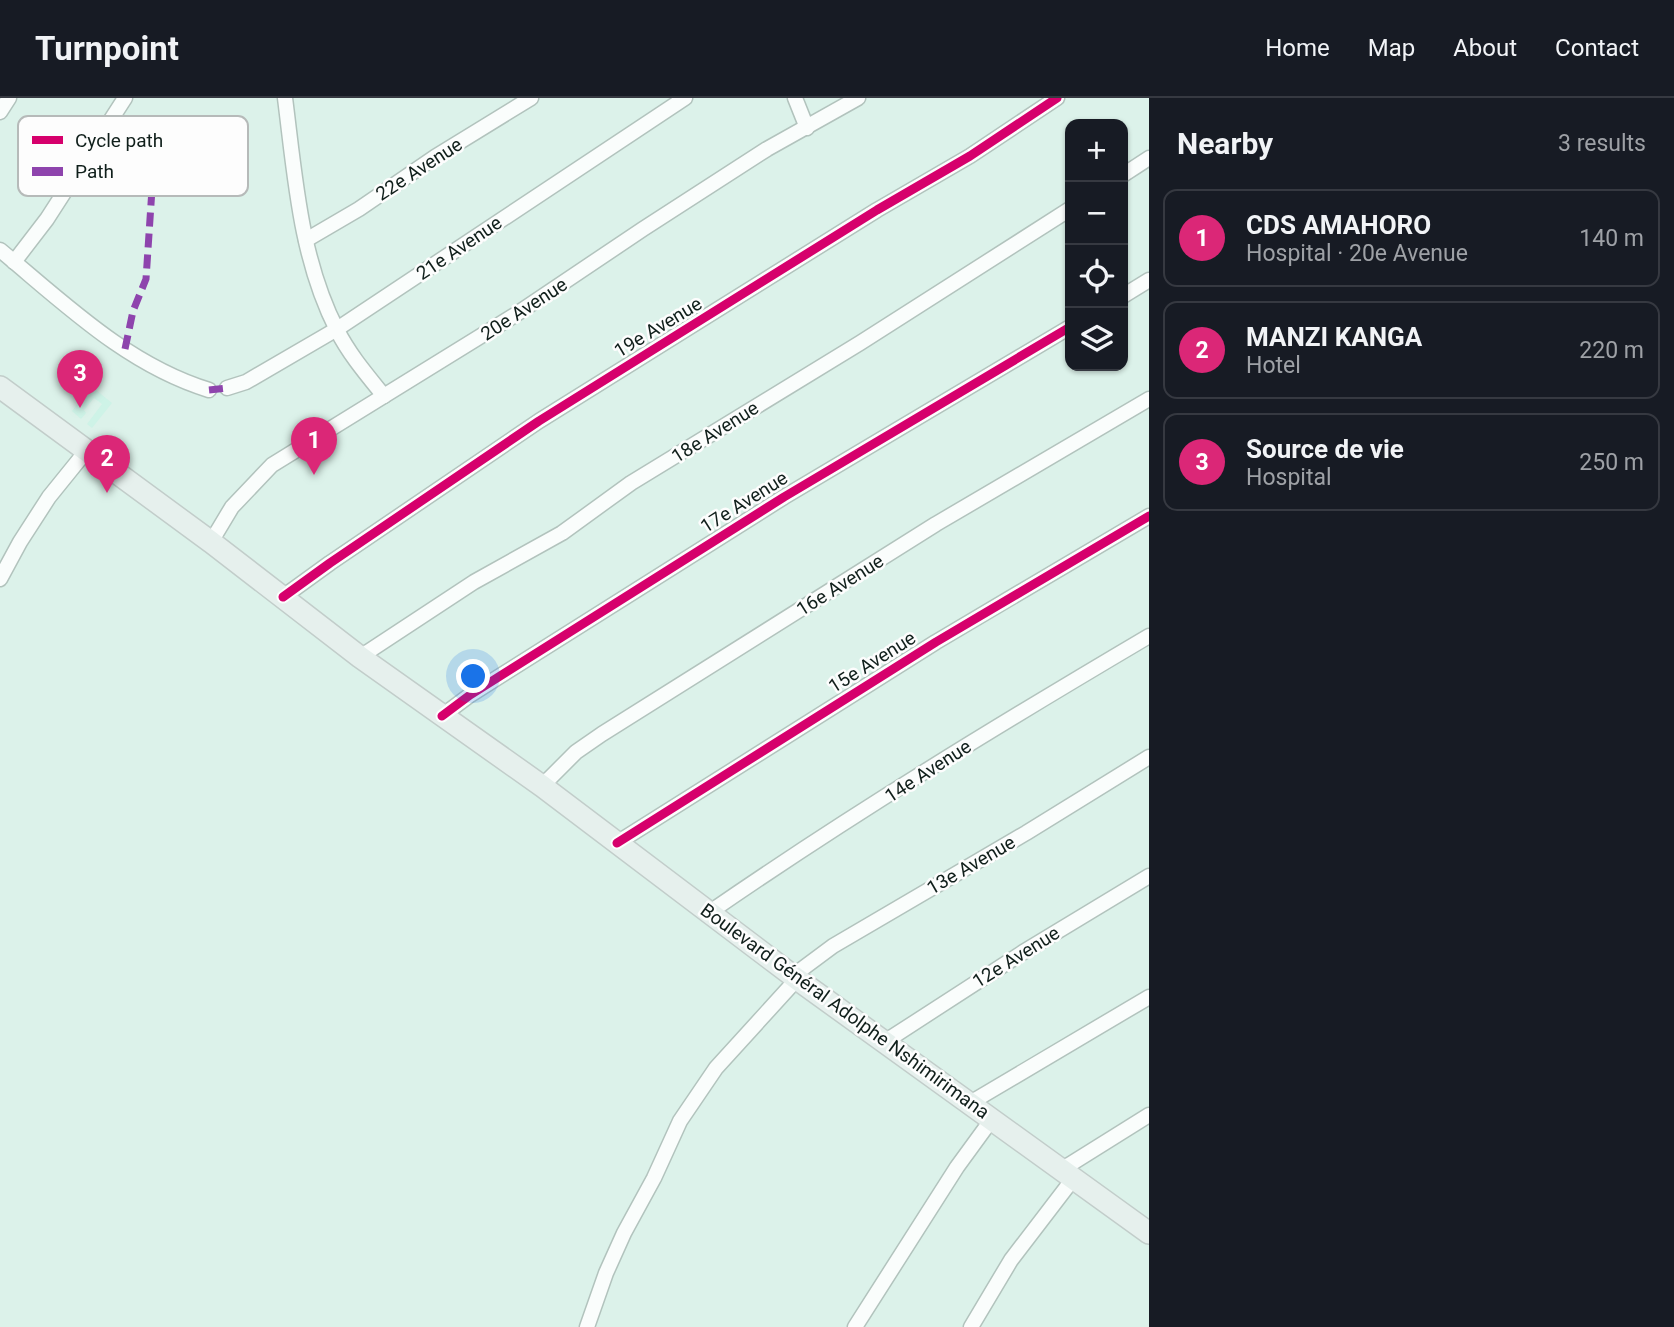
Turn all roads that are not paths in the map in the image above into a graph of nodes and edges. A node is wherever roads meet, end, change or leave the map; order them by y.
1 (9, 98) edge
2 (125, 98) edge
3 (285, 98) edge
4 (531, 98) edge
5 (685, 98) edge
6 (795, 98) edge
7 (858, 98) edge
8 (1057, 98) edge
9 (0, 112) edge
10 (113, 116) edge
11 (807, 128) junction
12 (1149, 158) edge
13 (1128, 172) edge
14 (62, 196) edge
15 (1065, 212) edge
16 (306, 240) junction
17 (0, 250) edge
18 (14, 262) junction
19 (1149, 280) edge
20 (1128, 293) edge
21 (337, 329) junction
22 (1065, 330) edge
23 (0, 387) edge
24 (227, 388) dead end
25 (209, 390) dead end
26 (384, 396) junction
27 (1149, 400) edge
28 (87, 450) junction
29 (1149, 516) edge
30 (212, 542) junction
31 (0, 579) edge
32 (283, 597) junction
33 (1149, 636) edge
34 (360, 657) junction
35 (442, 716) junction
36 (1149, 757) edge
37 (542, 786) junction
38 (617, 843) junction
39 (1149, 876) edge
40 (710, 912) junction
41 (796, 977) junction
42 (1149, 997) edge
43 (886, 1041) junction
44 (971, 1103) junction
45 (1149, 1115) edge
46 (992, 1119) junction
47 (1067, 1174) junction
48 (1149, 1233) edge
49 (593, 1325) edge
50 (855, 1327) edge
51 (971, 1327) edge

1 - 9 street
2 - 10 street
3 - 16 street
4 - 16 street, 22e Avenue
5 - 21 street, 21e Avenue
6 - 11 street
7 - 11 street, 20e Avenue
8 - 32 street, 19e Avenue
11 - 26 street, 20e Avenue
12 - 13 street
14 - 18 street
15 - 34 street, 18e Avenue
16 - 21 street
17 - 18 street
18 - 25 street
19 - 20 street
21 - 24 street, 21e Avenue
21 - 26 street
22 - 35 street, 17e Avenue
23 - 28 main road, Boulevard Général Adolphe Nshimirimana
26 - 30 street, 20e Avenue
27 - 37 street, 16e Avenue
28 - 30 main road, Boulevard Général Adolphe Nshimirimana
28 - 31 street
29 - 38 street, 15e Avenue
30 - 32 main road, Boulevard Général Adolphe Nshimirimana
32 - 34 main road, Boulevard Général Adolphe Nshimirimana
33 - 40 street, 14e Avenue
34 - 35 main road, Boulevard Général Adolphe Nshimirimana
35 - 37 main road, Boulevard Général Adolphe Nshimirimana
36 - 41 street, 13e Avenue
37 - 38 main road, Boulevard Général Adolphe Nshimirimana
38 - 40 main road, Boulevard Général Adolphe Nshimirimana
39 - 43 street, 12e Avenue
40 - 41 main road, Boulevard Général Adolphe Nshimirimana
41 - 43 main road, Boulevard Général Adolphe Nshimirimana
41 - 49 street, 13e Avenue
42 - 44 street
43 - 44 main road, Boulevard Général Adolphe Nshimirimana
44 - 46 main road, Boulevard Général Adolphe Nshimirimana
45 - 47 street
46 - 47 main road, Boulevard Général Adolphe Nshimirimana
46 - 50 street
47 - 48 main road, Boulevard Général Adolphe Nshimirimana
47 - 51 street

